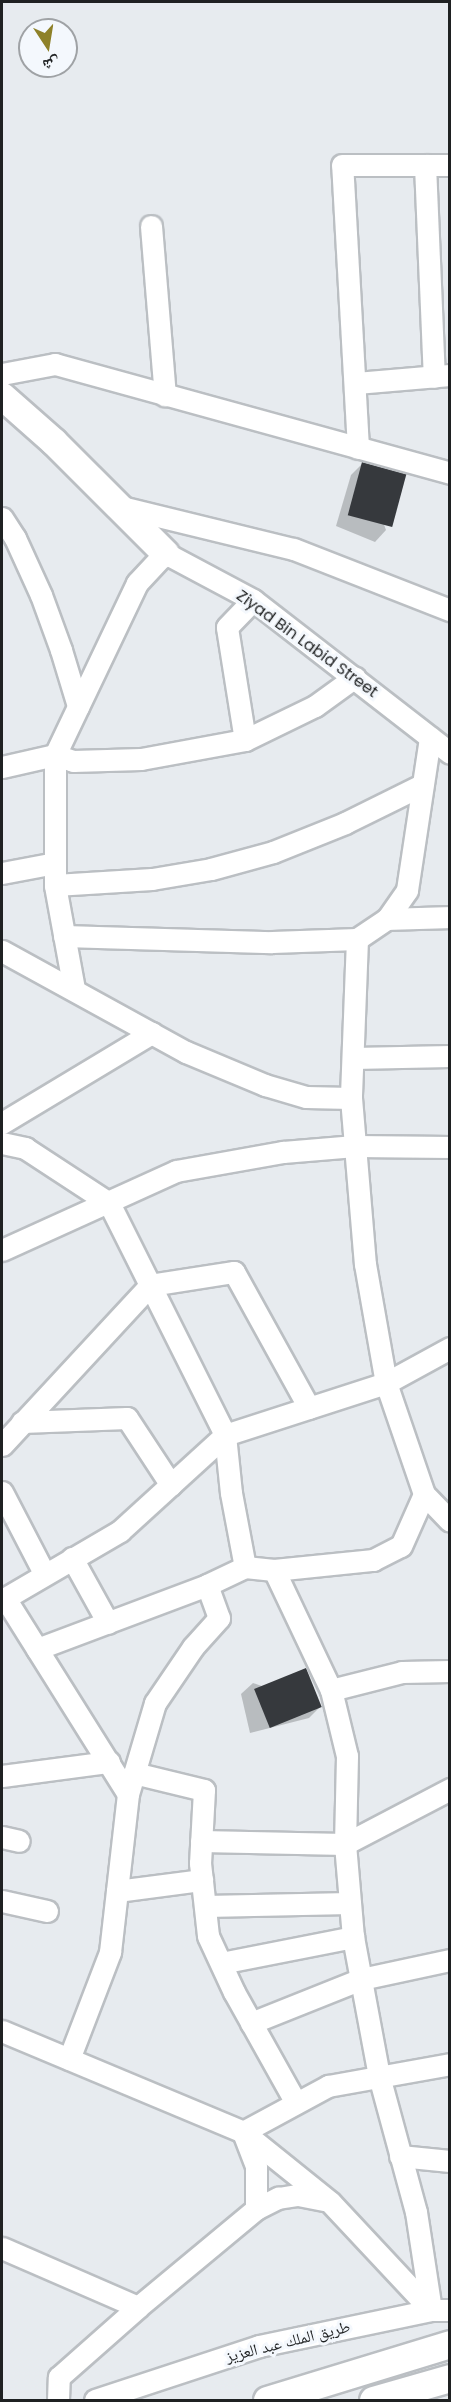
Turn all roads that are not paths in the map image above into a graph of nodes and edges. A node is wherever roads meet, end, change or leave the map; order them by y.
1 (425, 165) junction
2 (450, 165) edge
3 (151, 226) dead end
4 (440, 276) edge
5 (2, 374) edge
6 (442, 376) edge
7 (356, 382) junction
8 (165, 394) junction
9 (2, 396) edge
10 (358, 448) junction
11 (450, 473) edge
12 (117, 506) junction
13 (2, 518) edge
14 (165, 553) junction
15 (254, 600) junction
16 (450, 610) edge
17 (355, 677) junction
18 (78, 706) junction
19 (430, 738) junction
20 (245, 740) junction
21 (450, 753) edge
22 (55, 755) junction
23 (2, 767) edge
24 (422, 785) junction
25 (55, 863) junction
26 (2, 873) edge
27 (55, 885) junction
28 (450, 917) edge
29 (387, 919) junction
30 (64, 936) junction
31 (357, 939) junction
32 (2, 951) edge
33 (74, 989) junction
34 (152, 1033) junction
35 (450, 1056) edge
36 (353, 1058) junction
37 (351, 1098) junction
38 (2, 1123) edge
39 (2, 1143) edge
40 (355, 1146) junction
41 (450, 1147) edge
42 (109, 1203) junction
43 (2, 1250) edge
44 (150, 1285) junction
45 (450, 1348) edge
46 (386, 1383) junction
47 (309, 1408) junction
48 (22, 1422) junction
49 (225, 1435) junction
50 (2, 1445) edge
51 (171, 1485) junction
52 (2, 1492) edge
53 (424, 1494) junction
54 (450, 1521) edge
55 (72, 1558) junction
56 (245, 1567) junction
57 (274, 1570) junction
58 (44, 1573) junction
59 (207, 1585) junction
60 (3, 1599) edge
61 (108, 1623) junction
62 (38, 1649) junction
63 (450, 1671) edge
64 (331, 1690) junction
65 (109, 1762) junction
66 (134, 1773) junction
67 (2, 1776) edge
68 (450, 1789) edge
69 (128, 1794) junction
70 (201, 1841) junction
71 (345, 1844) junction
72 (202, 1880) junction
73 (117, 1892) junction
74 (2, 1901) edge
75 (350, 1903) junction
76 (205, 1906) junction
77 (47, 1911) dead end
78 (353, 1937) junction
79 (450, 1960) edge
80 (221, 1963) junction
81 (361, 1979) junction
82 (251, 2023) junction
83 (2, 2031) edge
84 (69, 2059) junction
85 (450, 2064) edge
86 (379, 2076) junction
87 (296, 2103) junction
88 (243, 2132) junction
89 (400, 2156) junction
90 (450, 2161) edge
91 (330, 2202) junction
92 (256, 2209) junction
93 (2, 2248) edge
94 (138, 2307) junction
95 (440, 2310) edge
96 (450, 2344) edge
97 (450, 2378) edge
98 (58, 2400) edge
99 (95, 2400) edge
100 (267, 2400) edge
101 (373, 2400) edge

1 - 2 street
1 - 4 street
1 - 7 street
3 - 8 street
4 - 6 street
5 - 8 street
6 - 7 street
7 - 10 street
8 - 10 street
9 - 12 main road, Ziyad Bin Labid Street
10 - 11 street
12 - 14 main road, Ziyad Bin Labid Street
12 - 16 street
13 - 18 street
14 - 15 street, Ziyad Bin Labid Street
14 - 18 street
15 - 17 street, Ziyad Bin Labid Street
15 - 20 street
17 - 19 street, Ziyad Bin Labid Street
17 - 20 street
18 - 22 street
19 - 21 street, Ziyad Bin Labid Street
19 - 24 street
20 - 22 street
22 - 23 street
22 - 25 street
24 - 27 street
24 - 29 street
25 - 26 street
25 - 27 street
27 - 30 street
28 - 29 street
29 - 31 street
30 - 31 street
30 - 33 street
31 - 36 street
32 - 33 street
33 - 34 street
34 - 37 street
34 - 38 street
35 - 36 street
36 - 37 street
37 - 40 street
39 - 42 street
40 - 41 street
40 - 42 street
40 - 46 street
42 - 43 street
42 - 44 street
44 - 47 street
44 - 48 street
44 - 49 street
45 - 46 street
46 - 47 street
46 - 53 street
47 - 49 street
48 - 50 street
48 - 51 street
49 - 51 street
49 - 56 street
51 - 55 street
52 - 58 street
53 - 54 street
53 - 57 street
55 - 58 street
55 - 61 street
56 - 57 street
56 - 59 street
57 - 64 street
58 - 60 street
59 - 61 street
59 - 66 street
60 - 62 street
61 - 62 street
62 - 65 street
63 - 64 street
64 - 71 street
65 - 67 street
65 - 69 street
66 - 69 street
66 - 70 street
68 - 71 street
69 - 73 street
70 - 71 street
70 - 72 street
71 - 75 street
72 - 73 street
72 - 76 street
73 - 84 street
74 - 77 street
75 - 76 street
75 - 78 street
76 - 80 street
78 - 80 street
78 - 81 street
79 - 81 street
80 - 82 street
81 - 82 street
81 - 86 street
82 - 87 street
83 - 84 street
84 - 88 street
85 - 86 street
86 - 87 street
86 - 89 street
87 - 88 street
88 - 91 street
88 - 92 street
89 - 90 street
89 - 95 street
91 - 92 street
91 - 95 street
92 - 94 street
93 - 94 street
94 - 98 street
95 - 99 street, طريق الملك عبد العزيز
96 - 100 main road
97 - 101 main road

